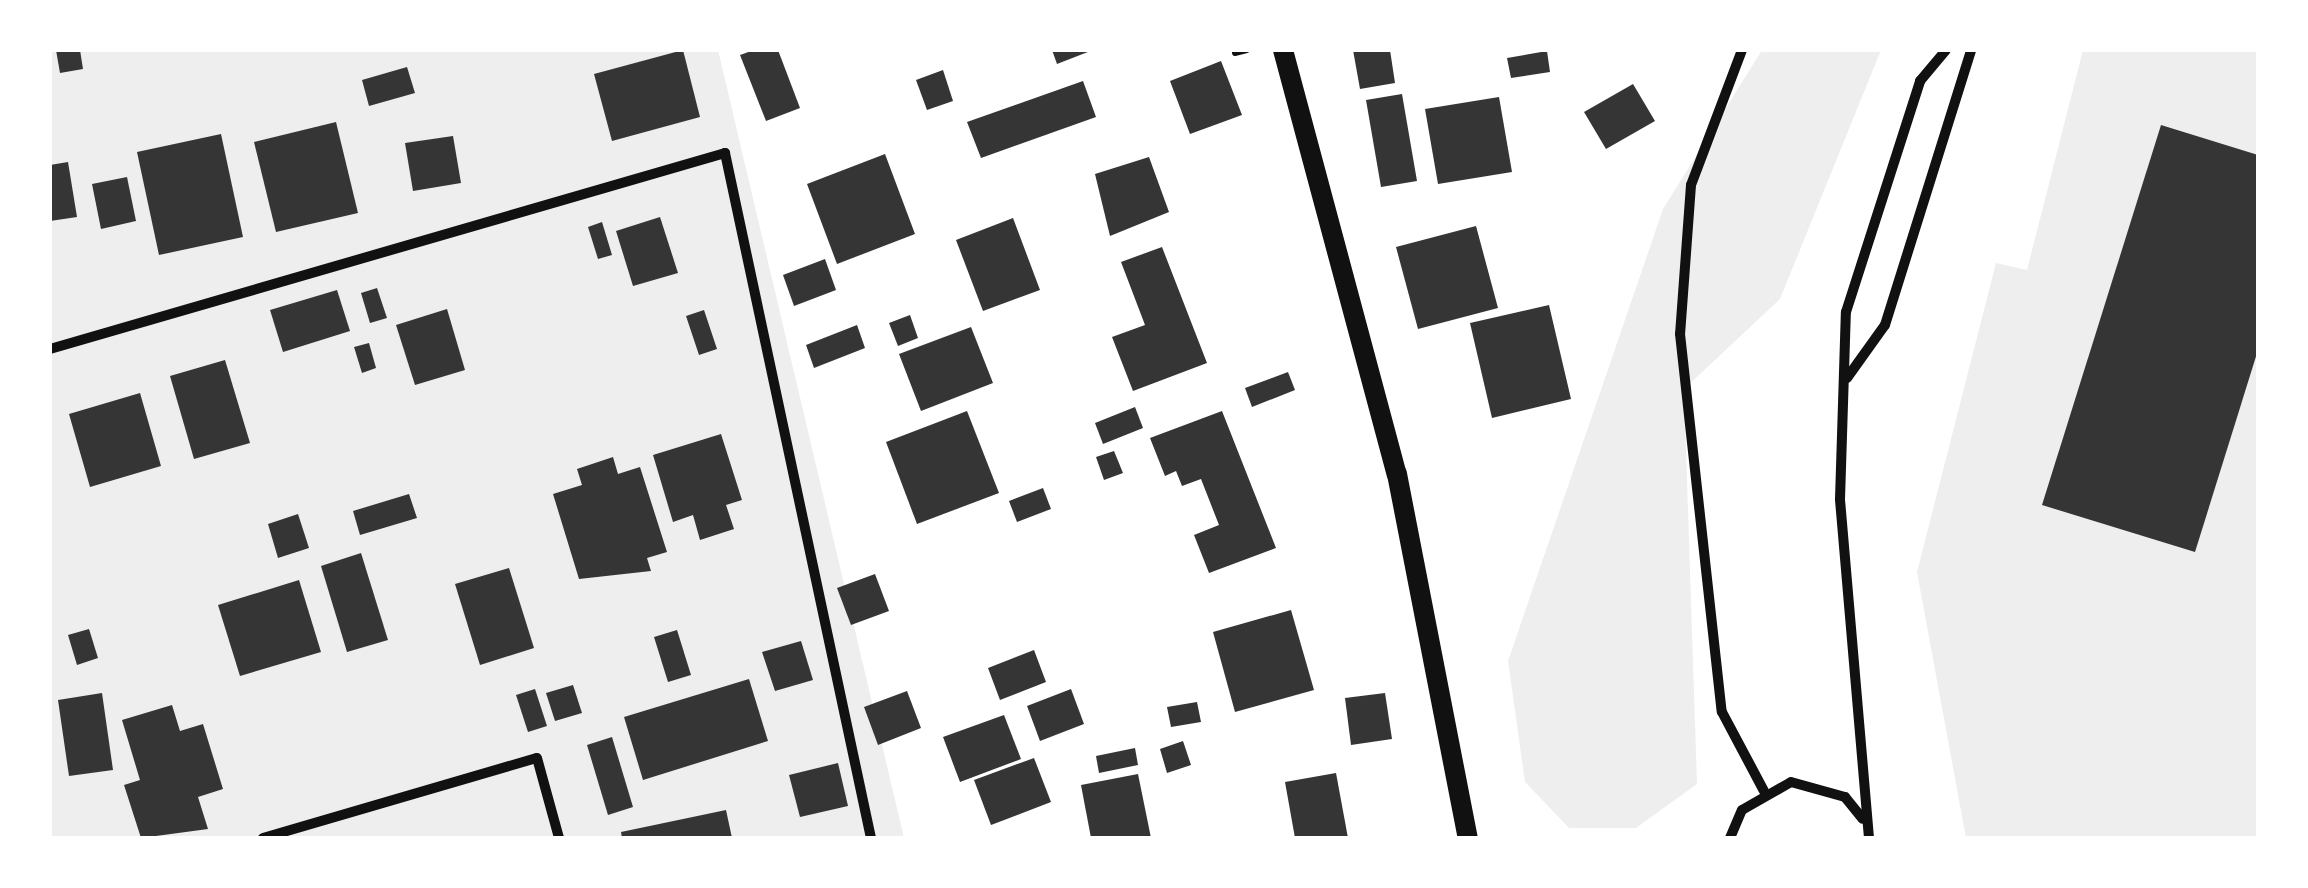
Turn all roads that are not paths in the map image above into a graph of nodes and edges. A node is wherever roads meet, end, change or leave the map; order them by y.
1 (1283, 50) edge
2 (1742, 50) edge
3 (1946, 50) edge
4 (1972, 50) edge
5 (50, 349) edge
6 (1846, 379) junction
7 (1764, 791) junction
8 (1864, 819) junction
9 (1467, 831) edge
10 (263, 838) edge
11 (560, 838) edge
12 (871, 838) edge
13 (1484, 838) edge
14 (1730, 838) edge
15 (1869, 838) edge

1 - 9 main road
2 - 7 street
3 - 6 street
4 - 6 street
5 - 12 street
6 - 8 street
7 - 8 street
7 - 14 street
8 - 15 street
9 - 13 street
10 - 11 street

